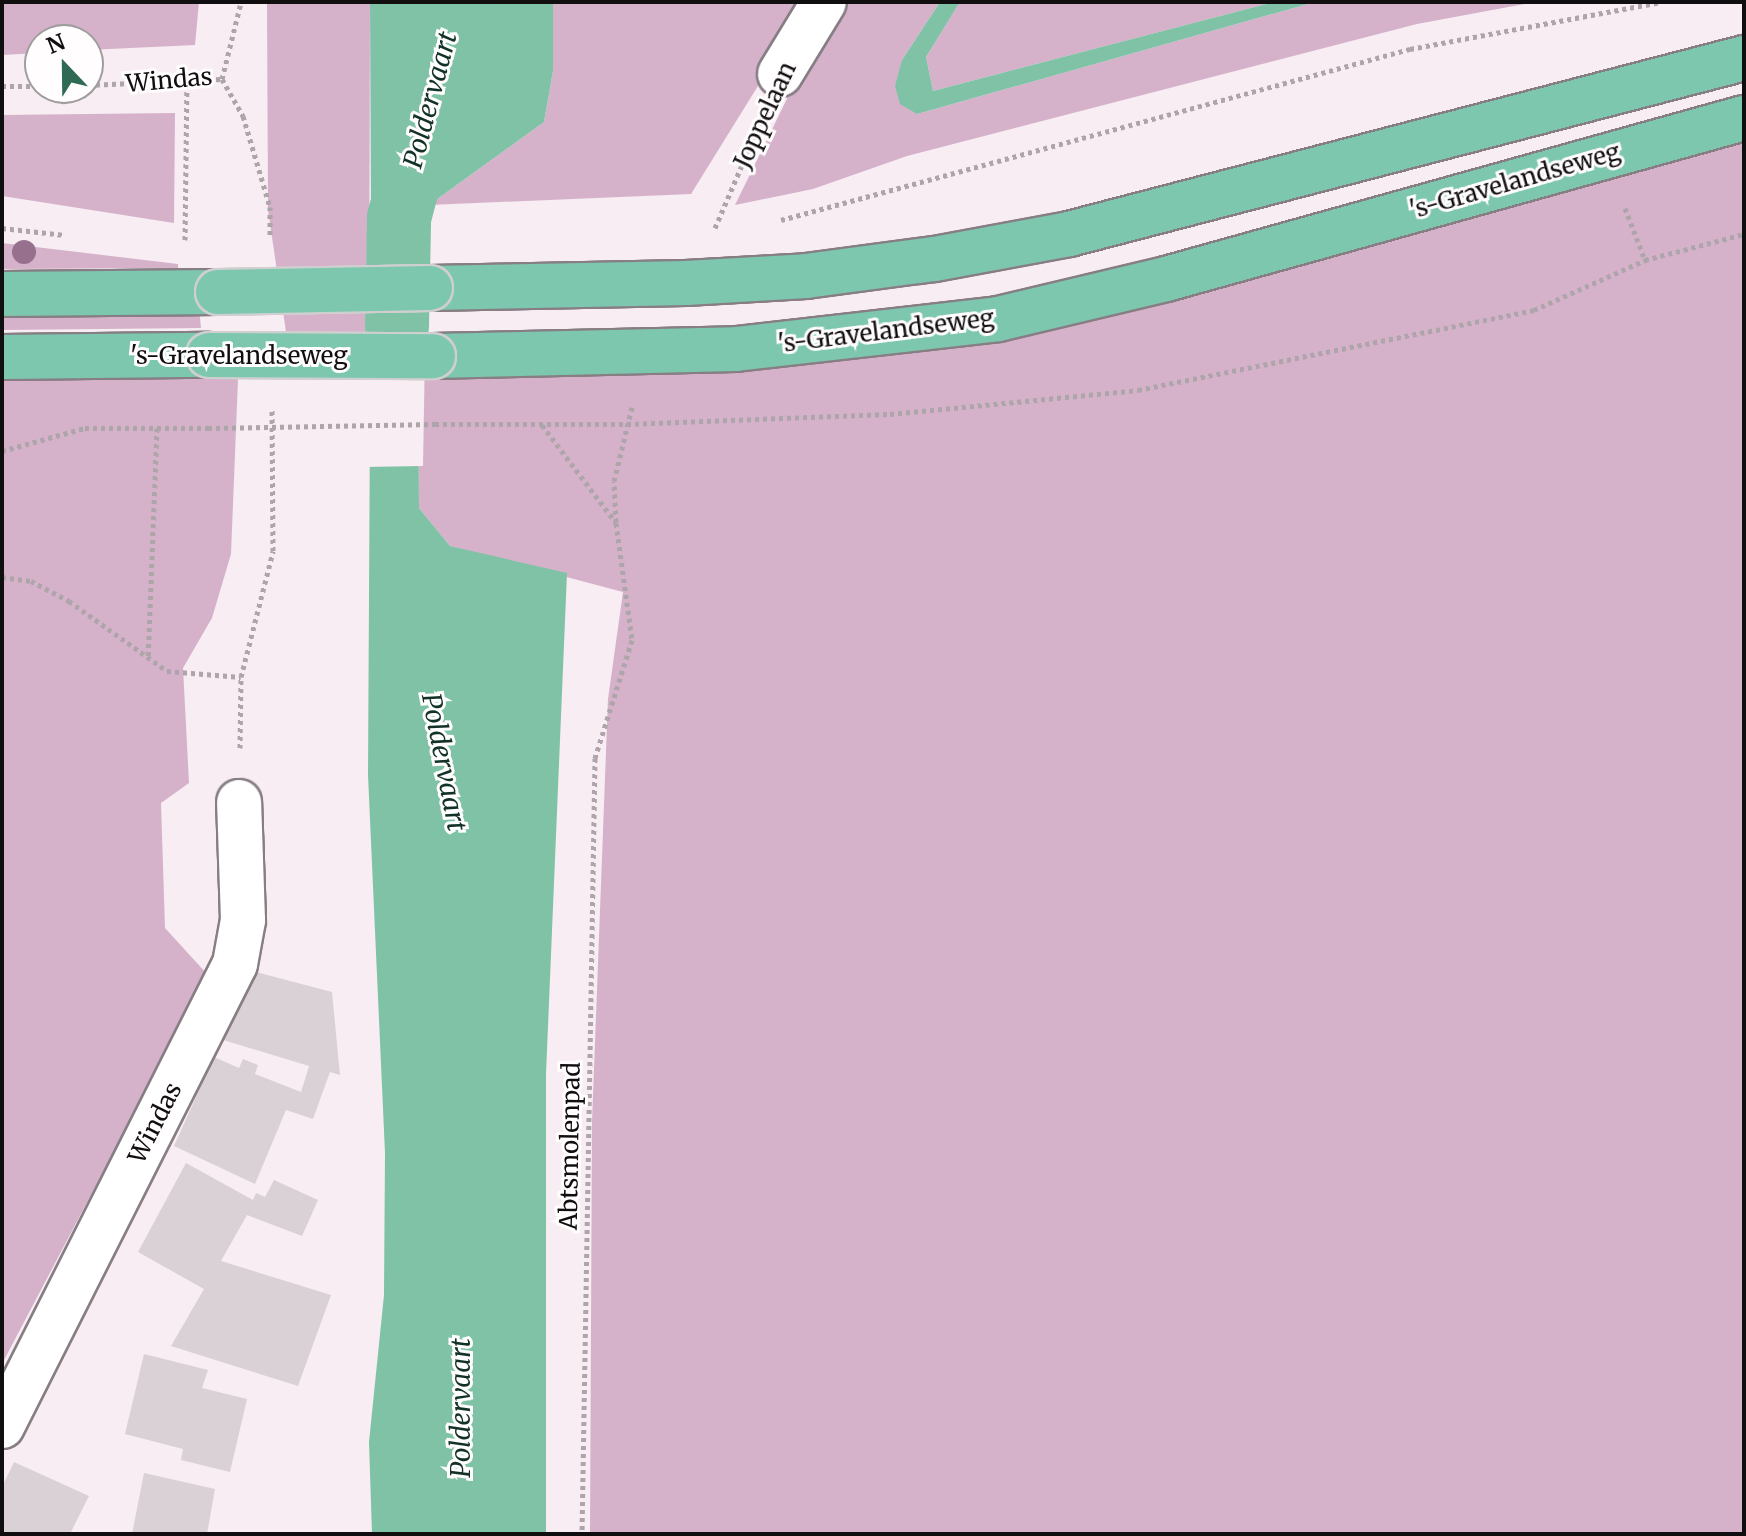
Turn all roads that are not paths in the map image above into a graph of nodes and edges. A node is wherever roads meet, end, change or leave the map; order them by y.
1 (824, 2) edge
2 (1744, 58) edge
3 (780, 74) road end
4 (1744, 118) edge
5 (2, 294) edge
6 (2, 357) edge
7 (239, 802) road end
8 (2, 1426) edge

1 - 3 street, Joppelaan
2 - 5 main road, bridge
4 - 6 main road, 's-Gravelandseweg, bridge
7 - 8 street, Windas

